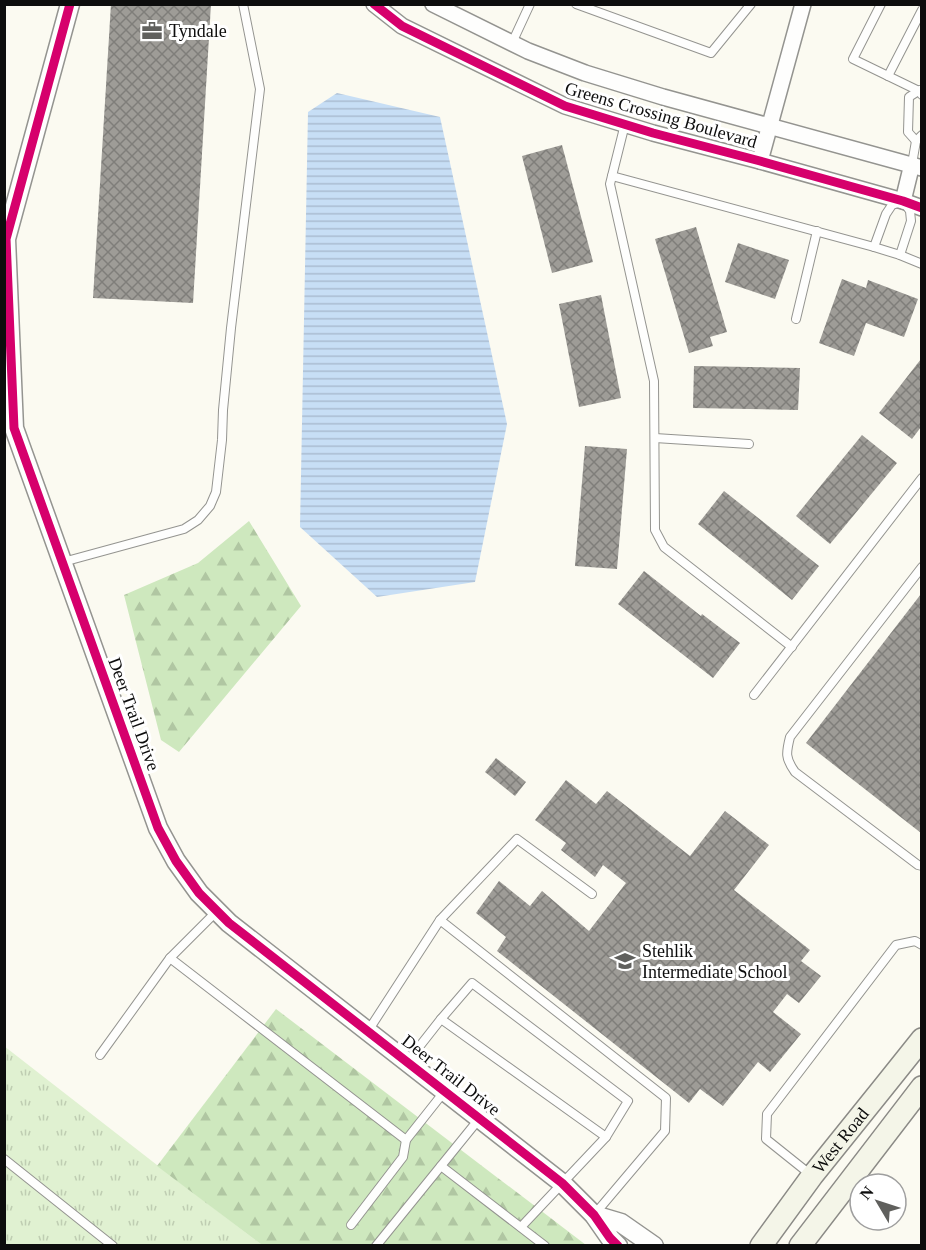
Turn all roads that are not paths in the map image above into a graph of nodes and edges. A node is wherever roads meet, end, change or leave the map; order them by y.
1 (70, 4) edge
2 (243, 4) edge
3 (374, 4) edge
4 (433, 4) edge
5 (530, 4) edge
6 (576, 4) edge
7 (751, 4) edge
8 (803, 4) edge
9 (881, 4) edge
10 (921, 10) edge
11 (512, 43) junction
12 (888, 76) junction
13 (921, 92) edge
14 (626, 124) junction
15 (770, 126) junction
16 (918, 138) edge
17 (760, 160) junction
18 (917, 166) edge
19 (612, 176) junction
20 (903, 201) junction
21 (921, 208) edge
22 (817, 231) junction
23 (874, 247) junction
24 (900, 255) junction
25 (921, 264) edge
26 (796, 319) dead end
27 (655, 438) junction
28 (749, 444) dead end
29 (921, 478) edge
30 (62, 562) junction
31 (921, 567) edge
32 (792, 647) junction
33 (754, 695) dead end
34 (921, 866) edge
35 (592, 894) dead end
36 (217, 911) junction
37 (440, 920) junction
38 (921, 945) edge
39 (170, 958) junction
40 (441, 1018) junction
41 (368, 1031) junction
42 (921, 1039) edge
43 (100, 1055) dead end
44 (408, 1061) junction
45 (921, 1087) edge
46 (882, 1089) junction
47 (445, 1091) junction
48 (905, 1108) junction
49 (479, 1119) junction
50 (606, 1137) junction
51 (406, 1140) junction
52 (4, 1159) edge
53 (441, 1166) junction
54 (812, 1176) junction
55 (562, 1183) junction
56 (594, 1215) junction
57 (351, 1225) dead end
58 (521, 1227) junction
59 (113, 1245) edge
60 (376, 1245) edge
61 (545, 1245) edge
62 (618, 1245) edge
63 (654, 1245) edge
64 (761, 1245) edge
65 (800, 1245) edge

1 - 30 street, Deer Trail Drive
2 - 30 lane
3 - 14 street, Greens Crossing Boulevard
4 - 11 street, Greens Crossing Boulevard
5 - 11 lane
6 - 7 lane
8 - 15 street
9 - 12 lane
10 - 12 lane
11 - 15 street, Greens Crossing Boulevard
12 - 13 lane
13 - 16 lane
14 - 17 street, Greens Crossing Boulevard
14 - 19 lane
15 - 17 street
15 - 18 street, Greens Crossing Boulevard
16 - 18 lane
17 - 20 street, Greens Crossing Boulevard
18 - 20 street
19 - 22 lane
19 - 27 lane
20 - 21 street, Greens Crossing Boulevard
20 - 23 lane
20 - 24 lane
22 - 23 lane
22 - 26 lane
23 - 24 lane
24 - 25 lane
27 - 28 lane
27 - 32 lane
29 - 32 lane
30 - 36 street, Deer Trail Drive
31 - 34 lane
32 - 33 lane
35 - 37 lane
36 - 39 lane
36 - 41 street, Deer Trail Drive
37 - 41 lane
37 - 56 lane
38 - 54 lane
39 - 43 lane
39 - 51 lane
40 - 44 lane
40 - 50 lane
40 - 50 lane
41 - 44 street, Deer Trail Drive
42 - 46 main road, West Road
44 - 47 street, Deer Trail Drive
45 - 48 main road, West Road
46 - 48 main road
46 - 54 main road, West Road
47 - 49 street, Deer Trail Drive
47 - 51 lane
48 - 65 main road, West Road
49 - 53 lane
49 - 55 street, Deer Trail Drive
50 - 55 lane
51 - 57 lane
52 - 59 lane
53 - 58 lane
53 - 60 lane
54 - 64 main road, West Road
55 - 56 street, Deer Trail Drive
55 - 58 lane
56 - 62 street, Deer Trail Drive
56 - 63 street, Deer Trail Drive
58 - 61 lane

